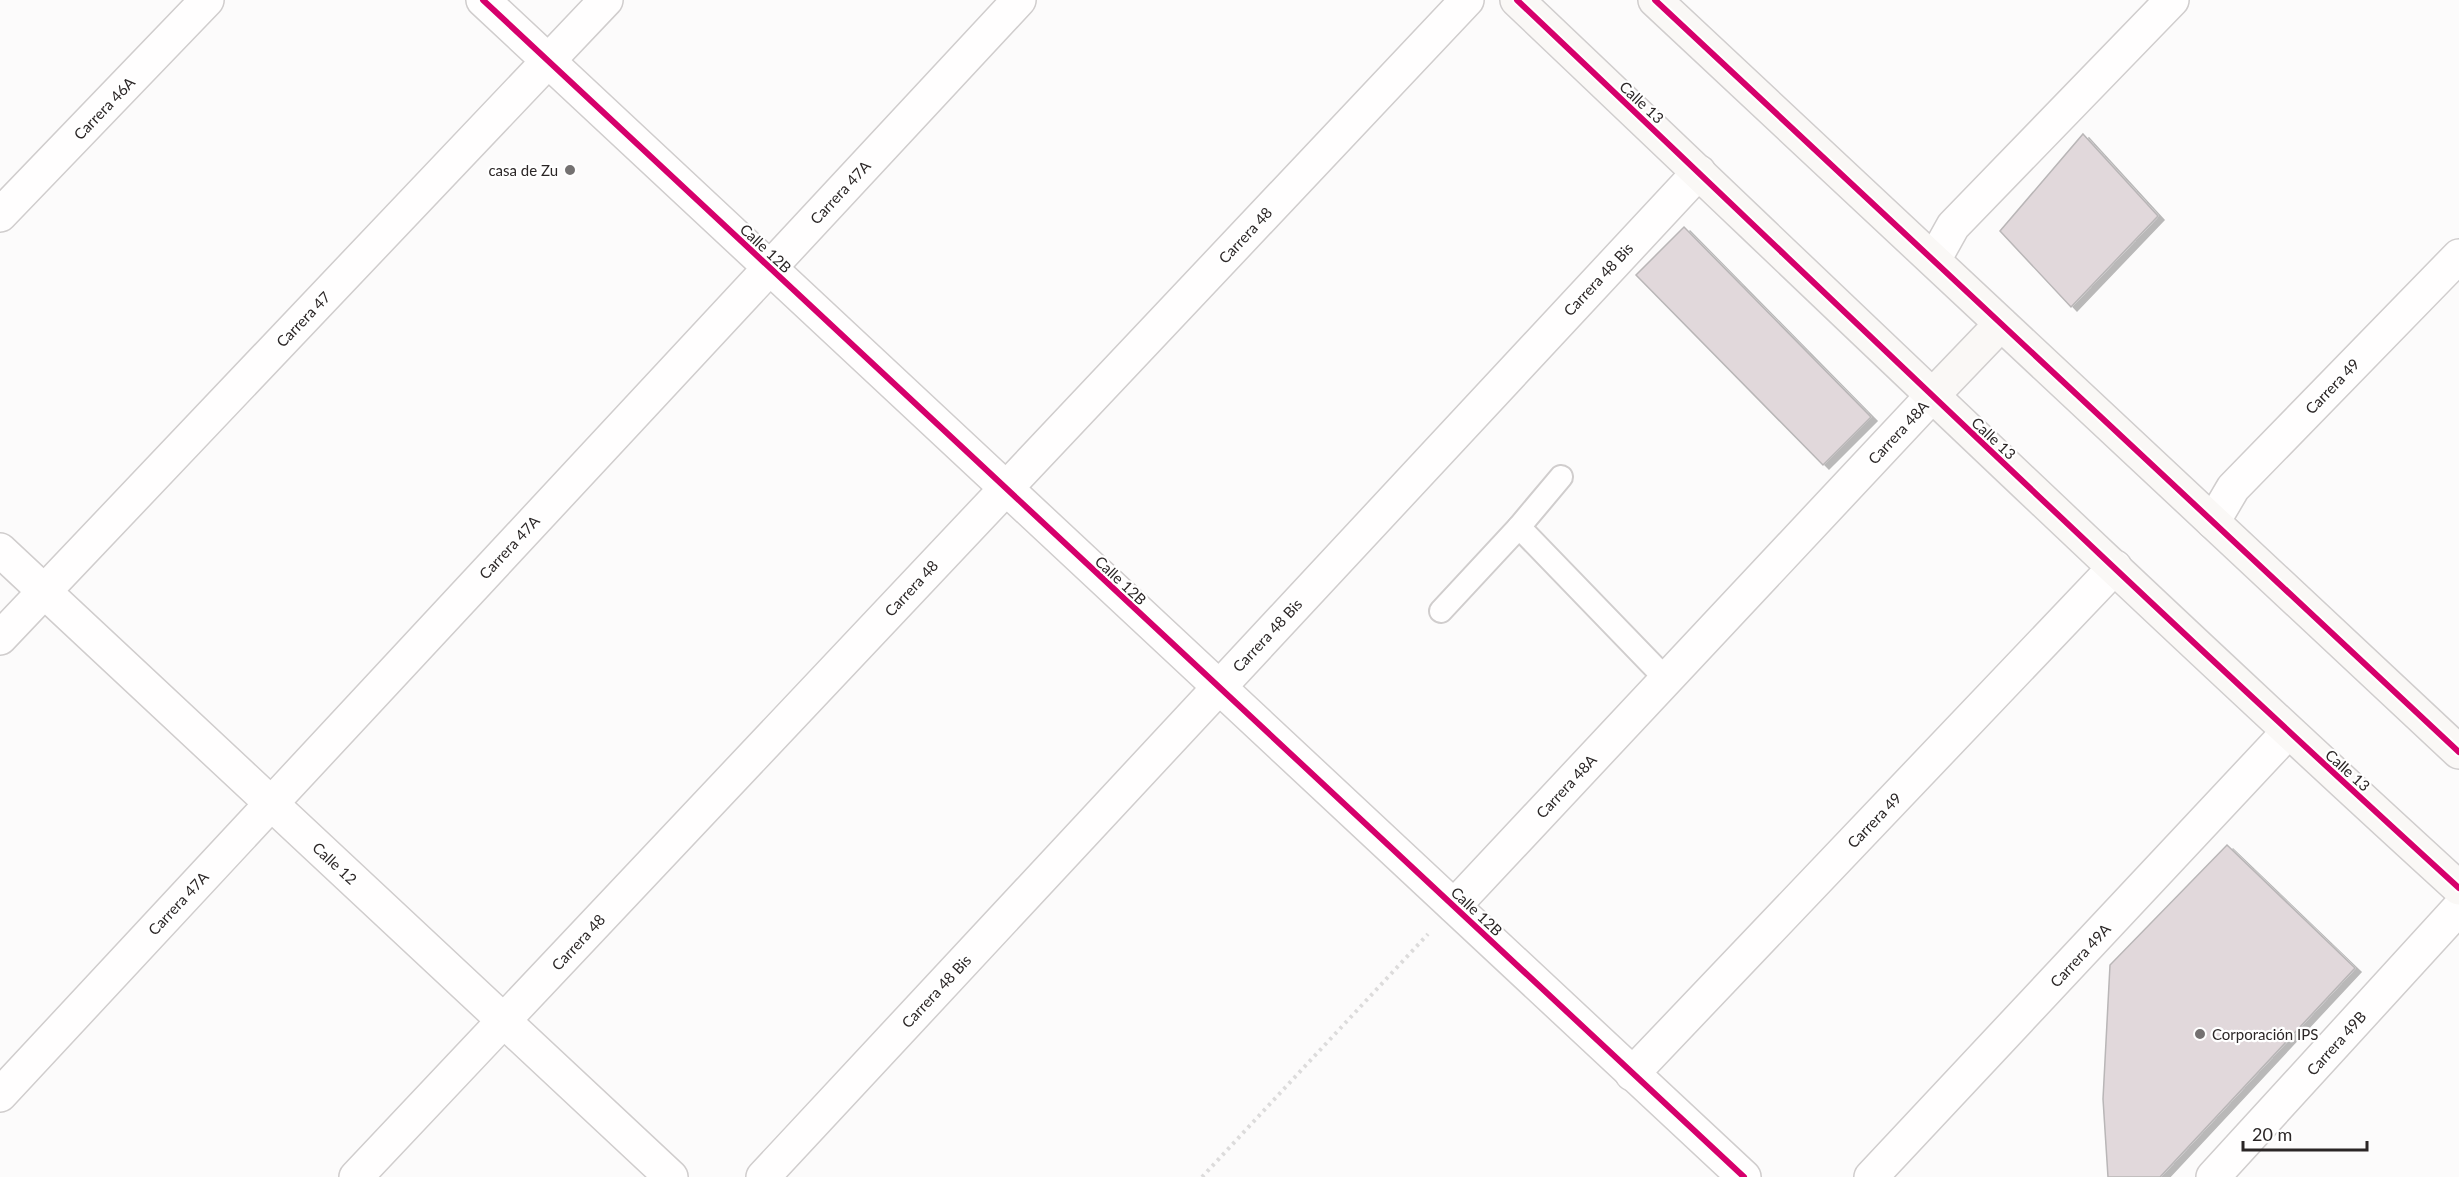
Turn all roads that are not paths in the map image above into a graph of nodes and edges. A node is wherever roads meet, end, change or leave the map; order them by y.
1 (207, 0) edge
2 (483, 0) edge
3 (606, 0) edge
4 (1019, 0) edge
5 (1467, 0) edge
6 (1516, 0) edge
7 (1655, 0) edge
8 (2172, 0) edge
9 (548, 61) junction
10 (1699, 172) junction
11 (0, 215) edge
12 (2459, 256) edge
13 (1934, 260) junction
14 (769, 268) junction
15 (2001, 324) junction
16 (1931, 397) junction
17 (1561, 477) dead end
18 (1006, 489) junction
19 (2213, 522) junction
20 (1518, 527) junction
21 (0, 550) edge
22 (2115, 567) junction
23 (44, 591) junction
24 (1441, 611) dead end
25 (0, 638) edge
26 (1665, 679) junction
27 (1219, 687) junction
28 (2288, 732) junction
29 (2459, 752) edge
30 (271, 803) junction
31 (2459, 888) edge
32 (1454, 906) junction
33 (2459, 908) edge
34 (503, 1020) junction
35 (1632, 1074) junction
36 (0, 1095) edge
37 (356, 1177) edge
38 (671, 1177) edge
39 (763, 1177) edge
40 (1744, 1177) edge
41 (1871, 1177) edge
42 (2213, 1177) edge

1 - 11 street, Carrera 46A
2 - 9 street, Calle 12B
3 - 9 street, Carrera 47
4 - 14 street, Carrera 47A
5 - 18 street, Carrera 48
6 - 10 main road, Calle 13
7 - 13 main road
8 - 13 street
9 - 14 street, Calle 12B
9 - 23 street, Carrera 47
10 - 16 main road, Calle 13
10 - 27 street, Carrera 48 Bis
12 - 19 street, Carrera 49
13 - 15 main road
14 - 18 street, Calle 12B
14 - 30 street, Carrera 47A
15 - 16 main road
15 - 19 main road
16 - 22 main road, Calle 13
16 - 26 street, Carrera 48A
17 - 20 lane
18 - 27 street, Calle 12B
18 - 34 street, Carrera 48
19 - 29 main road
20 - 24 lane
20 - 26 lane
21 - 23 street, Calle 12
22 - 28 main road, Calle 13
22 - 35 street, Carrera 49
23 - 25 street, Carrera 47
23 - 30 street, Calle 12
26 - 32 street, Carrera 48A
27 - 32 street, Calle 12B
27 - 39 street, Carrera 48 Bis
28 - 31 main road, Calle 13
28 - 41 street, Carrera 49A
30 - 34 street, Calle 12
30 - 36 street, Carrera 47A
32 - 35 street, Calle 12B
33 - 42 street, Carrera 49B
34 - 37 street, Carrera 48
34 - 38 street, Calle 12
35 - 40 street, Calle 12B

